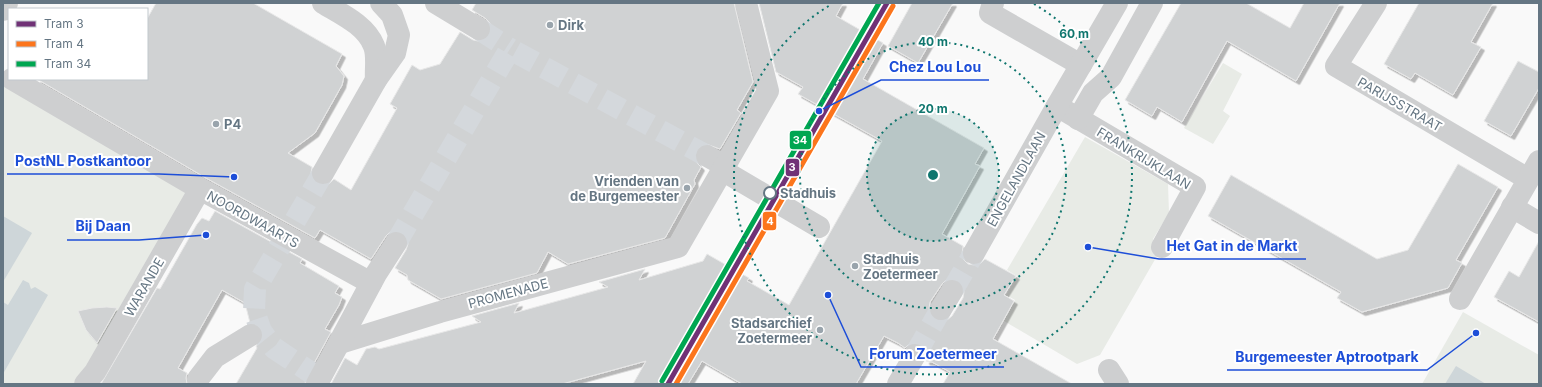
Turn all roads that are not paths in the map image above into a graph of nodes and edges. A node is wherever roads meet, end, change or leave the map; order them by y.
1 (7, 3) edge
2 (322, 3) edge
3 (381, 3) edge
4 (436, 3) edge
5 (746, 3) edge
6 (1117, 3) edge
7 (1152, 3) edge
8 (1376, 3) edge
9 (991, 8) edge
10 (3, 10) edge
11 (479, 29) tunnel mouth
12 (1081, 65) junction
13 (14, 80) edge
14 (376, 80) junction
15 (1057, 106) junction
16 (1078, 118) junction
17 (1539, 161) edge
18 (718, 164) junction
19 (323, 173) tunnel mouth
20 (1528, 179) junction
21 (200, 189) junction
22 (1512, 207) junction
23 (1539, 223) edge
24 (819, 227) dead end
25 (396, 243) tunnel mouth
26 (1162, 247) dead end
27 (974, 253) tunnel mouth
28 (371, 283) junction
29 (1460, 299) dead end
30 (251, 335) dead end
31 (340, 343) junction
32 (915, 355) tunnel mouth
33 (198, 380) dead end
34 (85, 384) edge
35 (317, 384) edge
36 (898, 384) edge

1 - 10 street
2 - 14 street
3 - 14 street
4 - 11 street
5 - 18 street
6 - 12 street
7 - 16 street
8 - 20 street, PARIJSSTRAAT
9 - 12 street
12 - 15 street
13 - 21 street, NOORDWAARTS
14 - 19 street
15 - 16 street, FRANKRIJKLAAN
15 - 27 street, ENGELANDLAAN
16 - 26 street, FRANKRIJKLAAN
17 - 20 street
18 - 24 street
18 - 31 street, PROMENADE
20 - 22 street
21 - 28 street, NOORDWAARTS
21 - 34 street, WARANDE
22 - 23 street
22 - 29 street
25 - 28 street
28 - 31 street
30 - 33 street
31 - 35 street
32 - 36 street

